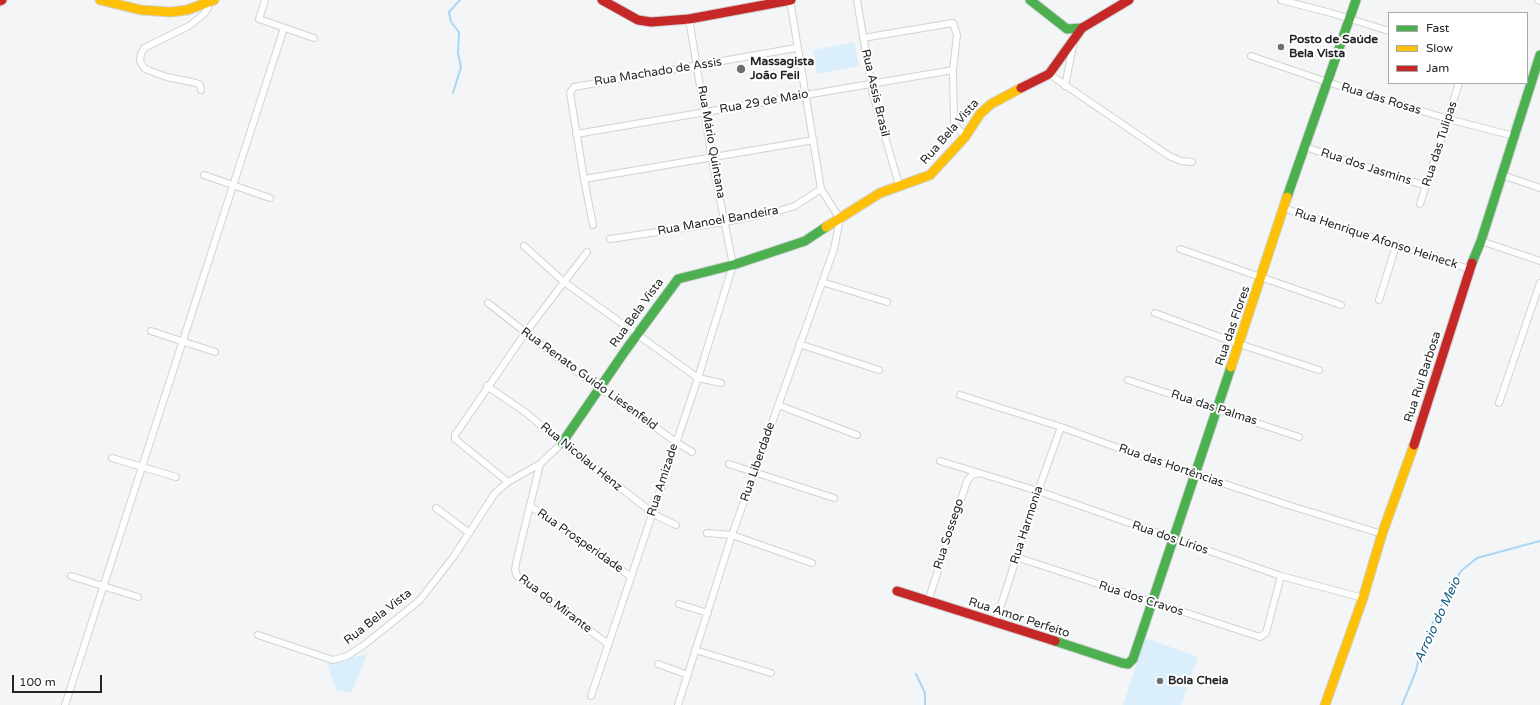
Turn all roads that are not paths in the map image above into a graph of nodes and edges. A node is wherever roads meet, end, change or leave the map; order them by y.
1 (100, 0) edge
2 (265, 0) edge
3 (602, 0) edge
4 (790, 0) edge
5 (857, 0) edge
6 (1030, 0) edge
7 (1129, 0) edge
8 (1281, 0) edge
9 (1356, 0) edge
10 (210, 2) edge
11 (1350, 18) junction
12 (690, 19) junction
13 (284, 28) junction
14 (1082, 28) junction
15 (1388, 31) edge
16 (314, 38) dead end
17 (863, 38) junction
18 (1074, 38) junction
19 (796, 48) junction
20 (1540, 55) edge
21 (1251, 56) dead end
22 (697, 66) junction
23 (953, 70) junction
24 (1049, 74) junction
25 (1327, 82) junction
26 (871, 84) junction
27 (1459, 84) edge
28 (1065, 86) junction
29 (201, 90) dead end
30 (806, 95) junction
31 (704, 113) junction
32 (1448, 119) junction
33 (576, 134) junction
34 (1514, 136) junction
35 (965, 137) junction
36 (814, 140) junction
37 (1305, 147) junction
38 (712, 159) junction
39 (1192, 162) dead end
40 (204, 175) dead end
41 (1502, 175) junction
42 (584, 179) junction
43 (899, 185) junction
44 (234, 186) junction
45 (1426, 186) junction
46 (1540, 188) edge
47 (821, 189) junction
48 (270, 198) dead end
49 (1420, 204) dead end
50 (1283, 208) junction
51 (840, 219) junction
52 (725, 222) junction
53 (593, 225) dead end
54 (610, 239) dead end
55 (1481, 241) junction
56 (524, 246) dead end
57 (1396, 246) junction
58 (1180, 249) dead end
59 (587, 252) dead end
60 (1540, 261) edge
61 (733, 265) junction
62 (1469, 269) junction
63 (1262, 277) junction
64 (564, 282) junction
65 (822, 282) junction
66 (1540, 283) edge
67 (1379, 300) dead end
68 (887, 302) dead end
69 (488, 303) dead end
70 (1340, 305) dead end
71 (1155, 313) dead end
72 (150, 331) dead end
73 (526, 332) junction
74 (637, 333) junction
75 (183, 341) junction
76 (799, 344) junction
77 (1239, 344) junction
78 (215, 352) dead end
79 (879, 370) dead end
80 (1320, 370) dead end
81 (698, 378) junction
82 (1128, 380) dead end
83 (722, 383) dead end
84 (487, 386) junction
85 (600, 387) junction
86 (960, 395) dead end
87 (1499, 403) dead end
88 (778, 405) junction
89 (1218, 410) junction
90 (1061, 427) junction
91 (857, 435) dead end
92 (1299, 437) dead end
93 (676, 442) junction
94 (562, 443) junction
95 (692, 452) dead end
96 (112, 458) dead end
97 (940, 461) dead end
98 (540, 464) junction
99 (729, 464) dead end
100 (142, 466) junction
101 (754, 472) junction
102 (979, 473) junction
103 (1196, 474) junction
104 (176, 477) dead end
105 (508, 482) junction
106 (1038, 491) junction
107 (834, 498) dead end
108 (530, 506) junction
109 (436, 508) dead end
110 (653, 512) junction
111 (676, 525) dead end
112 (468, 532) junction
113 (707, 533) dead end
114 (1382, 534) junction
115 (732, 536) junction
116 (1174, 539) junction
117 (1016, 557) junction
118 (812, 563) dead end
119 (71, 576) dead end
120 (630, 576) junction
121 (1280, 576) junction
122 (103, 586) junction
123 (897, 591) dead end
124 (138, 597) dead end
125 (1363, 598) junction
126 (928, 601) junction
127 (1152, 602) junction
128 (679, 604) dead end
129 (708, 613) junction
130 (996, 624) junction
131 (258, 635) dead end
132 (608, 644) junction
133 (695, 650) junction
134 (1133, 659) joint
135 (658, 664) dead end
136 (771, 673) dead end
137 (688, 675) junction
138 (591, 696) dead end
139 (65, 705) edge
140 (678, 705) edge
141 (1325, 705) edge

1 - 10 street
2 - 13 street
3 - 12 street
4 - 12 street
4 - 19 street
5 - 17 street, Rua Assis Brasil
6 - 14 street
7 - 14 street, Rua Bela Vista
8 - 11 street
9 - 11 street, Rua das Flores
10 - 29 street
11 - 15 street
11 - 25 street, Rua das Flores
12 - 22 street, Rua Mário Quintana
13 - 16 street
13 - 44 street
14 - 18 street, Rua Bela Vista
17 - 23 street
17 - 26 street, Rua Assis Brasil
18 - 24 street, Rua Bela Vista
18 - 28 street
19 - 22 street, Rua Machado de Assis
19 - 30 street
20 - 34 street, Rua Ruí Barbosa
21 - 25 street, Rua das Rosas
22 - 31 street, Rua Mário Quintana
22 - 33 street, Rua Machado de Assis
23 - 26 street, Rua 29 de Maio
23 - 35 street
24 - 28 street
24 - 35 street, Rua Bela Vista
25 - 32 street, Rua das Rosas
25 - 37 street, Rua das Flores
26 - 30 street, Rua 29 de Maio
26 - 43 street, Rua Assis Brasil
27 - 32 street, Rua das Tulipas
28 - 39 street
30 - 31 street, Rua 29 de Maio
30 - 36 street
31 - 33 street, Rua 29 de Maio
31 - 38 street, Rua Mário Quintana
32 - 34 street, Rua das Rosas
32 - 45 street, Rua das Tulipas
33 - 42 street
34 - 41 street, Rua Ruí Barbosa
35 - 43 street, Rua Bela Vista
36 - 38 street
36 - 47 street
37 - 45 street, Rua dos Jasmins
37 - 50 street, Rua das Flores
38 - 42 street
38 - 52 street, Rua Mário Quintana
40 - 44 street
41 - 46 street
41 - 55 street, Rua Ruí Barbosa
42 - 53 street
43 - 51 street, Rua Bela Vista
44 - 48 street
44 - 75 street
45 - 49 street, Rua das Tulipas
47 - 51 street
47 - 52 street, Rua Manoel Bandeira
50 - 57 street, Rua Henrique Afonso Heineck
50 - 63 street, Rua das Flores
51 - 61 street, Rua Bela Vista
51 - 65 street, Rua Liberdade
52 - 54 street, Rua Manoel Bandeira
52 - 61 street, Rua Mário Quintana
55 - 60 street
55 - 62 street, Rua Ruí Barbosa
56 - 64 street
57 - 62 street, Rua Henrique Afonso Heineck
57 - 67 street
58 - 63 street
59 - 64 street
61 - 74 street, Rua Bela Vista
61 - 81 street, Rua Amizade
62 - 114 street, Rua Ruí Barbosa
63 - 70 street
63 - 77 street, Rua das Flores
64 - 73 street
64 - 74 street
65 - 68 street
65 - 76 street, Rua Liberdade
66 - 87 street
69 - 73 street, Rua Renato Guido Liesenfeld
71 - 77 street
72 - 75 street
73 - 84 street
73 - 85 street, Rua Renato Guido Liesenfeld
74 - 81 street
74 - 85 street, Rua Bela Vista
75 - 78 street
75 - 100 street
76 - 79 street
76 - 88 street, Rua Liberdade
77 - 80 street
77 - 89 street, Rua das Flores
81 - 83 street
81 - 93 street, Rua Amizade
82 - 89 street, Rua das Palmas
84 - 94 street, Rua Nicolau Henz
84 - 105 street
85 - 93 street, Rua Renato Guido Liesenfeld
85 - 94 street, Rua Bela Vista
86 - 90 street, Rua das Hortências
88 - 91 street
88 - 101 street, Rua Liberdade
89 - 92 street, Rua das Palmas
89 - 103 street, Rua das Flores
90 - 103 street, Rua das Hortências
90 - 106 street, Rua Harmonia
93 - 95 street, Rua Renato Guido Liesenfeld
93 - 110 street, Rua Amizade
94 - 98 street, Rua Bela Vista
94 - 110 street, Rua Nicolau Henz
96 - 100 street
97 - 102 street, Rua dos Lírios
98 - 105 street, Rua Bela Vista
98 - 108 street, Rua do Mirante
99 - 101 street
100 - 104 street
100 - 122 street
101 - 107 street
101 - 115 street, Rua Liberdade
102 - 106 street, Rua dos Lírios
102 - 126 street, Rua Sossego
103 - 114 street, Rua das Hortências
103 - 116 street, Rua das Flores
105 - 112 street, Rua Bela Vista
106 - 116 street, Rua dos Lírios
106 - 117 street, Rua Harmonia
108 - 120 street, Rua Prosperidade
108 - 132 street, Rua do Mirante
109 - 112 street
110 - 111 street, Rua Nicolau Henz
110 - 120 street, Rua Amizade
112 - 131 street, Rua Bela Vista
113 - 115 street
114 - 125 street, Rua Ruí Barbosa
115 - 118 street
115 - 129 street, Rua Liberdade
116 - 121 street, Rua dos Lírios
116 - 127 street, Rua das Flores
117 - 127 street, Rua dos Cravos
117 - 130 street, Rua Harmonia
119 - 122 street
120 - 132 street, Rua Amizade
121 - 125 street, Rua dos Lírios
121 - 127 street, Rua dos Cravos
122 - 124 street
122 - 139 street
123 - 126 street, Rua Amor Perfeito
125 - 141 street, Rua Ruí Barbosa
126 - 130 street, Rua Amor Perfeito
127 - 134 street, Rua das Flores
128 - 129 street
129 - 133 street, Rua Liberdade
130 - 134 street, Rua Amor Perfeito
132 - 138 street, Rua Amizade
133 - 136 street
133 - 137 street, Rua Liberdade
135 - 137 street
137 - 140 street, Rua Liberdade

